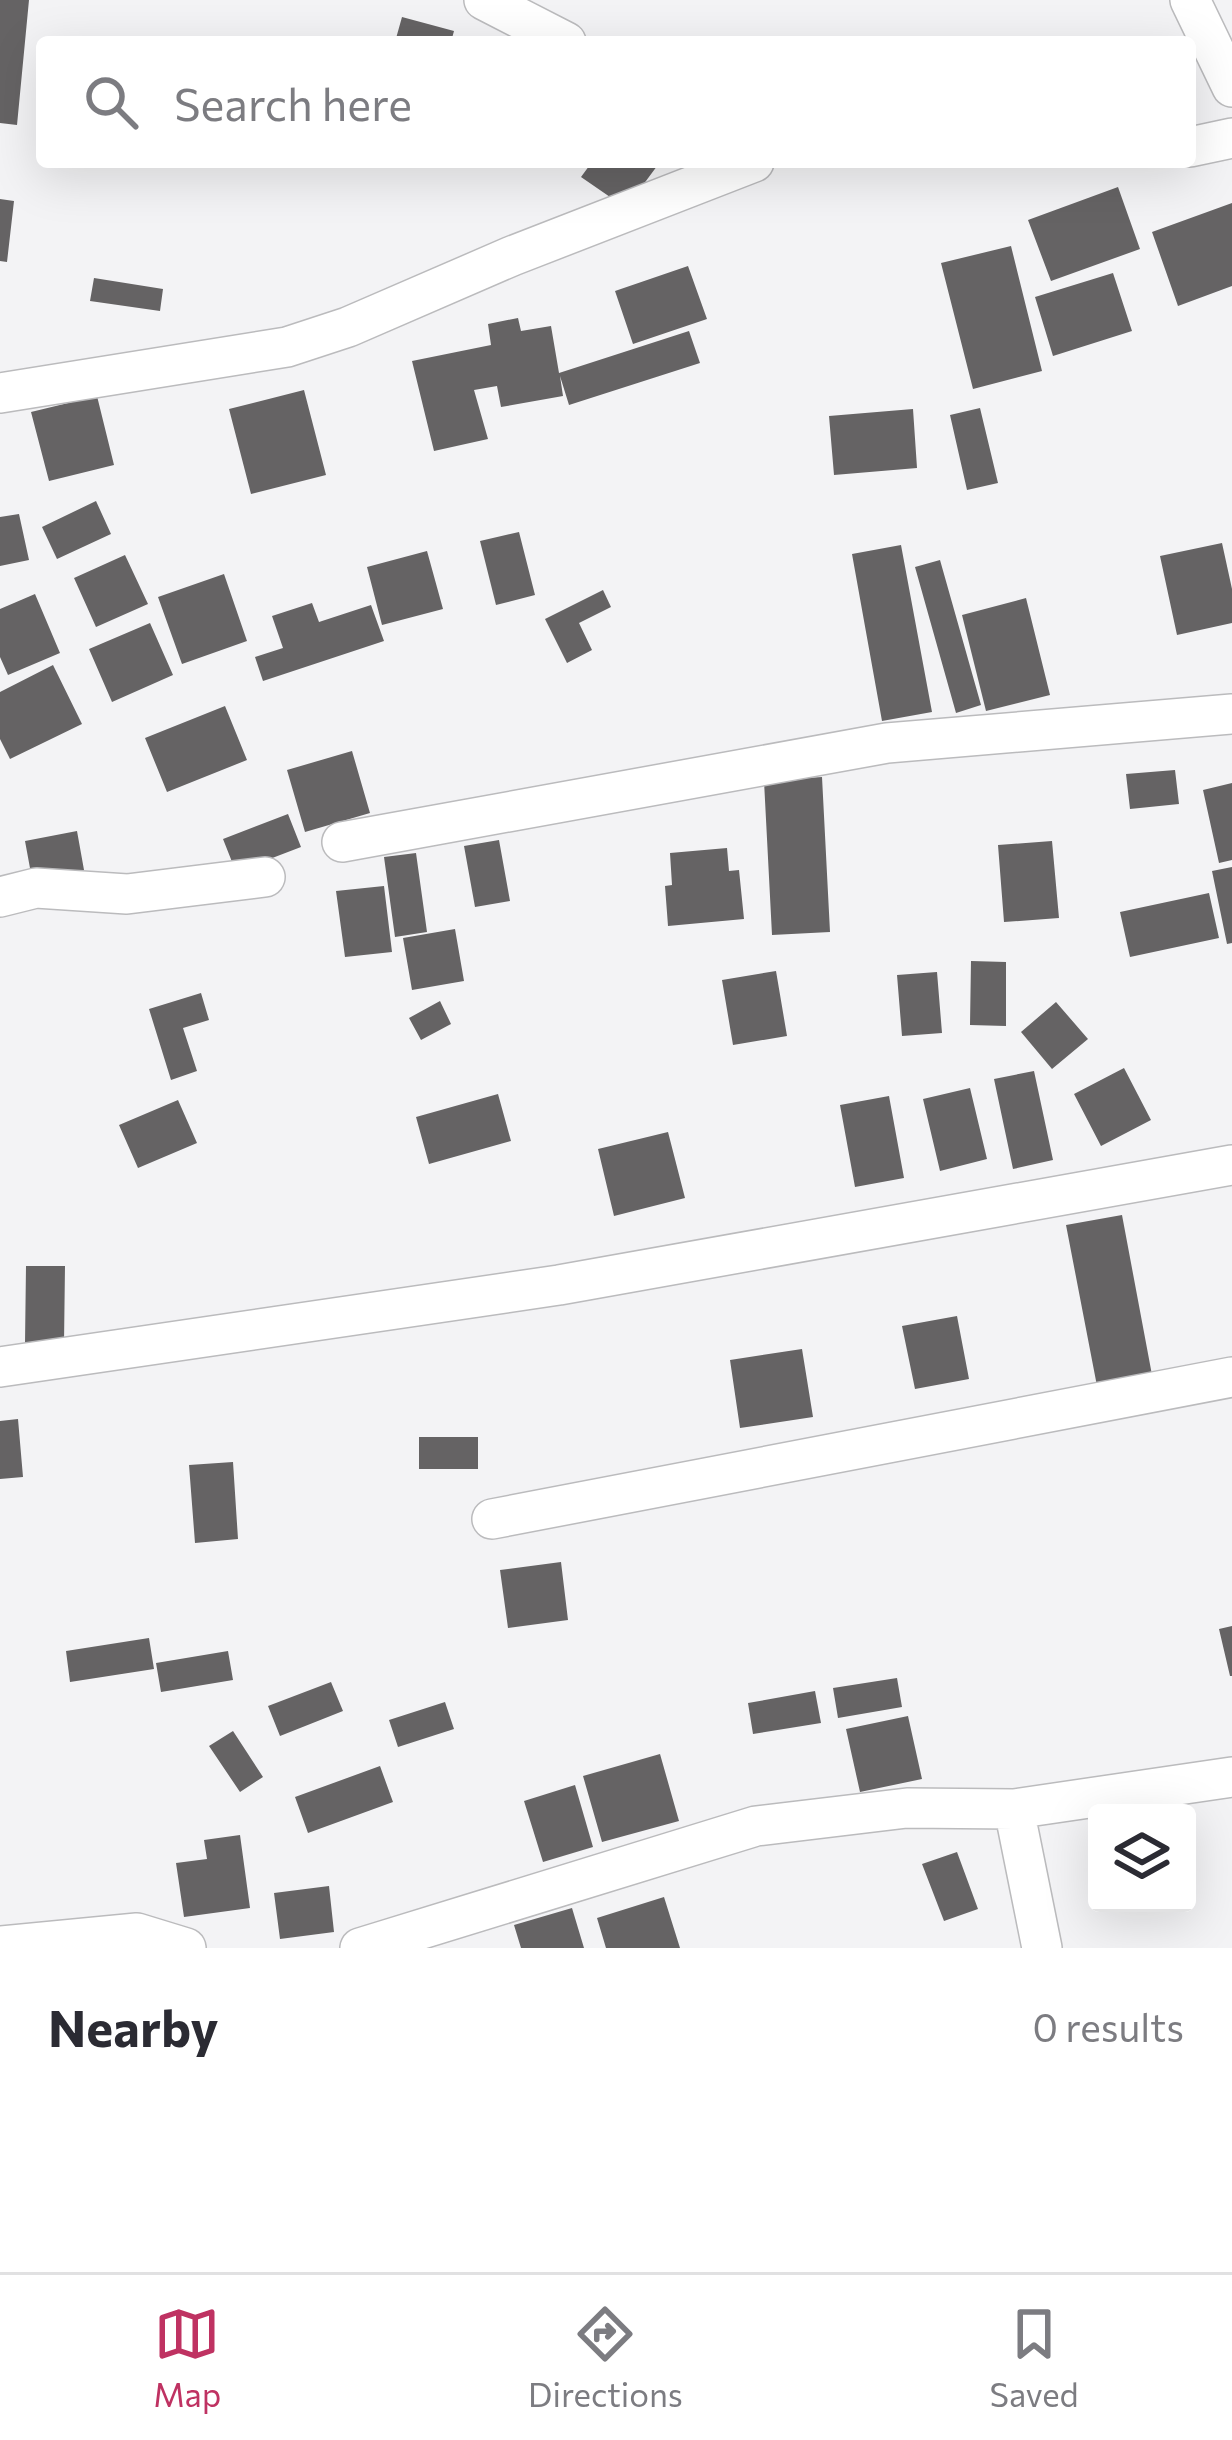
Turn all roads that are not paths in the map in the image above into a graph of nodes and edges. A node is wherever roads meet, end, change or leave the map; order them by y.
1 (484, 0) edge
2 (1190, 0) edge
3 (554, 36) edge
4 (1232, 87) edge
5 (1232, 138) edge
6 (1196, 146) edge
7 (739, 168) edge
8 (0, 393) edge
9 (1232, 715) edge
10 (342, 842) dead end
11 (265, 877) dead end
12 (0, 897) edge
13 (1232, 1165) edge
14 (0, 1366) edge
15 (1232, 1377) edge
16 (492, 1519) dead end
17 (1232, 1778) edge
18 (1014, 1809) junction
19 (0, 1946) edge
20 (186, 1948) edge
21 (360, 1948) edge
22 (1042, 1948) edge

1 - 3 street
2 - 4 street
5 - 6 street
7 - 8 street
9 - 10 street
11 - 12 street
13 - 14 street
15 - 16 street
17 - 18 street
18 - 21 street
18 - 22 street
19 - 20 street

